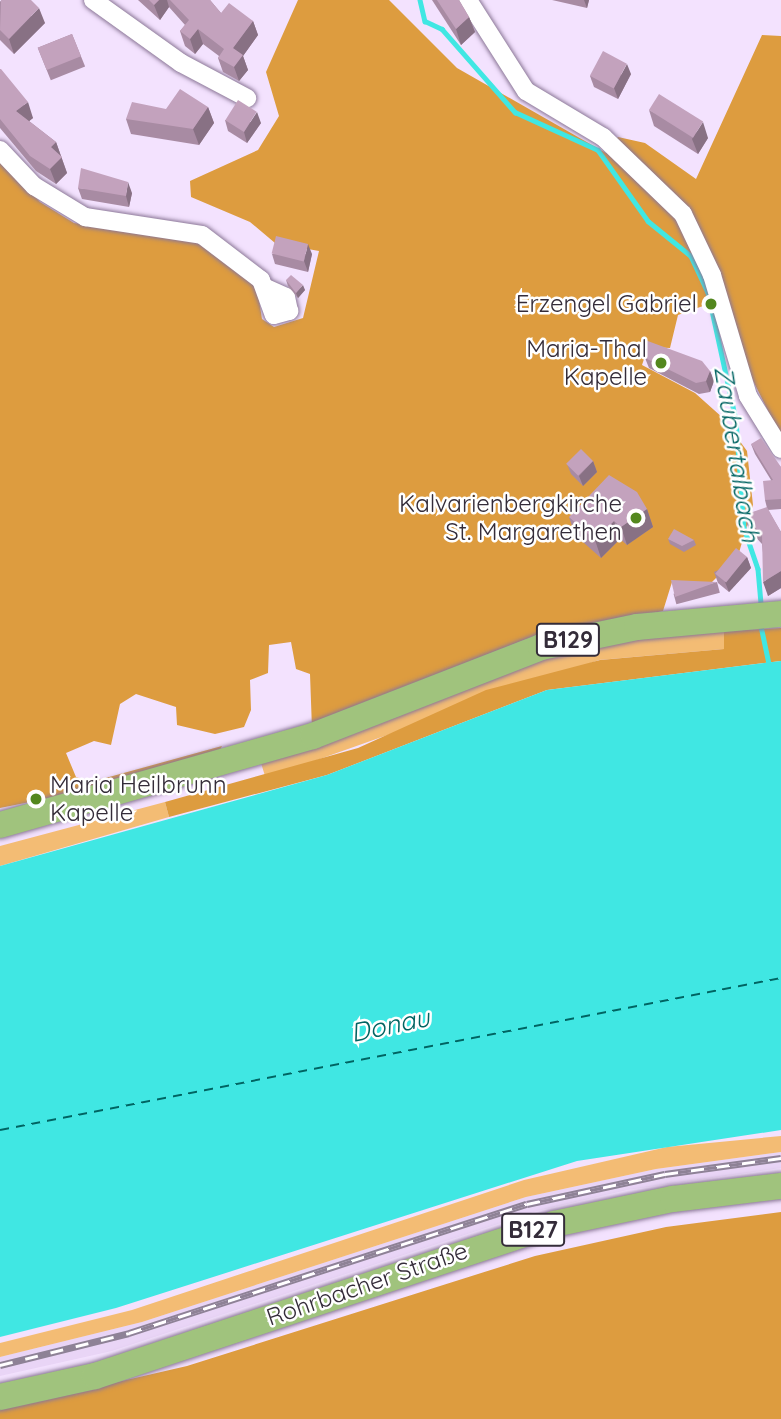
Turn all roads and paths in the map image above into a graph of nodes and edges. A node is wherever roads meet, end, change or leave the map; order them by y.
1 (93, 0) edge
2 (468, 0) edge
3 (247, 98) dead end
4 (0, 150) edge
5 (266, 288) dead end
6 (781, 449) edge
7 (768, 615) edge
8 (0, 825) edge
9 (781, 1186) edge
10 (0, 1397) edge

1 - 3 street
2 - 6 street
4 - 5 street
7 - 8 main road, B129
9 - 10 main road, Rohrbacher Straße / B127

